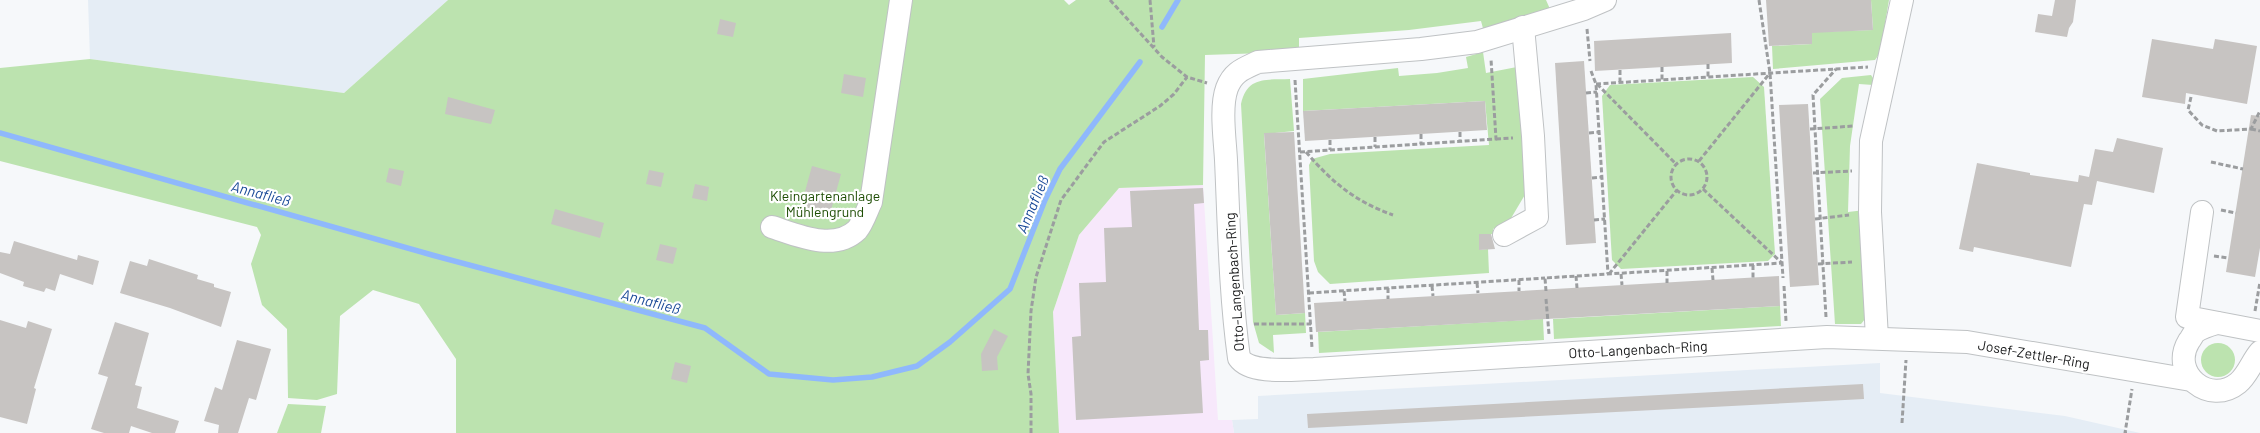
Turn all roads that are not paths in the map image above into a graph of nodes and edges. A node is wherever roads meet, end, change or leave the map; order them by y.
1 (902, 0) edge
2 (1605, 0) edge
3 (1902, 0) edge
4 (1523, 27) junction
5 (2202, 212) dead end
6 (772, 227) dead end
7 (1504, 235) dead end
8 (2217, 323) junction
9 (2256, 330) edge
10 (1876, 338) junction
11 (2260, 352) edge
12 (2190, 380) junction

1 - 6 street
2 - 4 street, Otto-Langenbach-Ring
3 - 10 street
4 - 7 street
4 - 10 street, Otto-Langenbach-Ring
5 - 8 street
8 - 9 street
8 - 12 street
10 - 12 street, Josef-Zettler-Ring
11 - 12 street, Josef-Zettler-Ring

